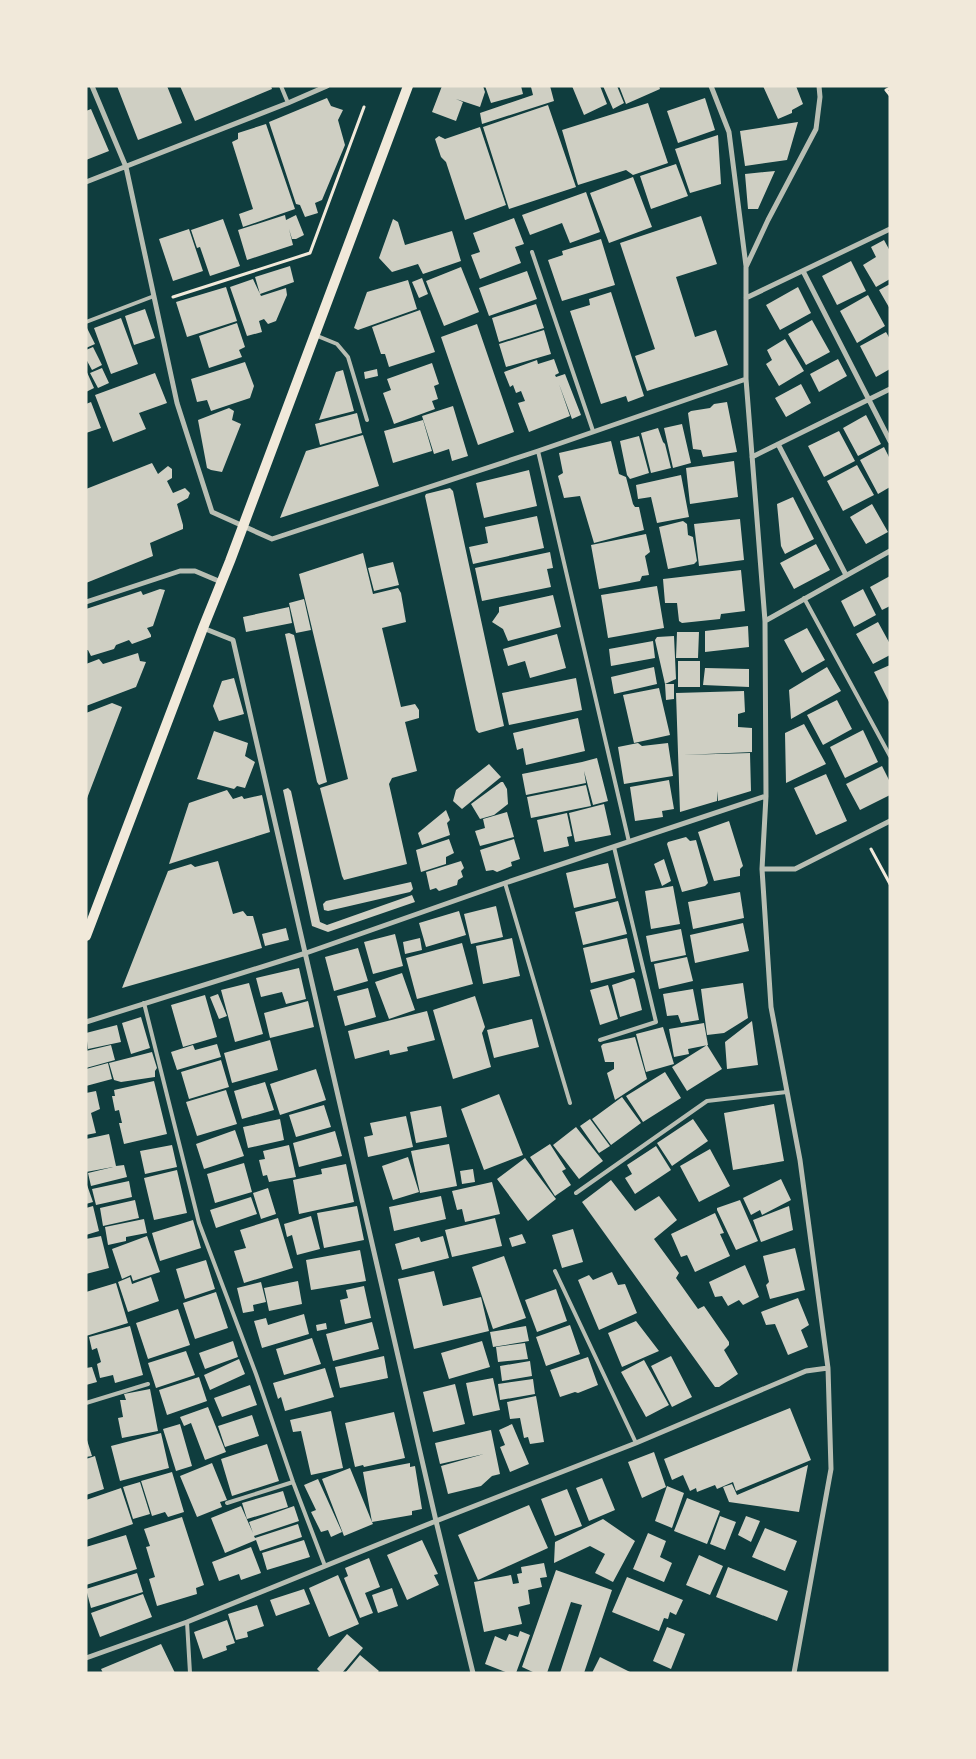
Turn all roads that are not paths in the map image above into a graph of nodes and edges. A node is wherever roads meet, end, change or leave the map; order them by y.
1 (92, 86) edge
2 (281, 86) edge
3 (327, 86) edge
4 (408, 86) edge
5 (711, 86) edge
6 (819, 86) edge
7 (288, 104) junction
8 (126, 166) junction
9 (86, 182) edge
10 (890, 229) edge
11 (532, 252) dead end
12 (746, 267) junction
13 (803, 270) junction
14 (154, 296) junction
15 (746, 298) junction
16 (86, 322) edge
17 (315, 335) junction
18 (746, 379) junction
19 (890, 389) edge
20 (868, 399) junction
21 (366, 420) dead end
22 (593, 431) junction
23 (890, 441) edge
24 (778, 444) junction
25 (538, 451) junction
26 (752, 457) junction
27 (243, 527) junction
28 (890, 551) edge
29 (846, 575) junction
30 (221, 582) junction
31 (804, 598) junction
32 (86, 602) edge
33 (765, 620) junction
34 (203, 628) junction
35 (890, 756) edge
36 (766, 796) junction
37 (890, 821) edge
38 (629, 842) junction
39 (614, 847) junction
40 (762, 869) junction
41 (505, 883) junction
42 (86, 936) edge
43 (306, 953) junction
44 (144, 1003) junction
45 (86, 1022) edge
46 (600, 1040) dead end
47 (787, 1092) junction
48 (570, 1103) dead end
49 (576, 1193) dead end
50 (555, 1271) dead end
51 (828, 1368) junction
52 (148, 1384) dead end
53 (86, 1403) edge
54 (636, 1443) junction
55 (293, 1482) junction
56 (227, 1503) dead end
57 (436, 1521) junction
58 (325, 1566) junction
59 (187, 1622) junction
60 (86, 1658) edge
61 (190, 1673) edge
62 (473, 1673) edge
63 (794, 1673) edge

1 - 8 street
2 - 7 lane
3 - 7 street
4 - 17 main road
5 - 12 street
6 - 12 street
7 - 8 street
8 - 9 street
8 - 14 street
10 - 13 street
11 - 22 lane
12 - 15 street
13 - 15 street
13 - 20 street
14 - 16 lane
14 - 27 street
15 - 18 street
17 - 21 lane
17 - 27 main road
18 - 22 street
18 - 26 street
19 - 20 street
20 - 23 street
20 - 24 street
22 - 25 street
24 - 26 street
24 - 29 street
25 - 27 street
25 - 38 lane
26 - 33 street
27 - 30 main road
28 - 29 street
29 - 31 street
30 - 32 street
30 - 34 main road
31 - 33 street
31 - 35 lane
33 - 36 street
34 - 42 main road
34 - 43 street
36 - 38 street
36 - 40 street
37 - 40 street
38 - 39 street
39 - 41 street
39 - 46 lane
40 - 47 street
41 - 43 street
41 - 48 lane
43 - 44 street
43 - 57 street
44 - 45 street
44 - 55 lane
47 - 49 lane
47 - 51 street
50 - 54 lane
51 - 54 street
51 - 63 street
52 - 53 lane
54 - 57 street
55 - 56 lane
55 - 58 lane
57 - 58 street
57 - 62 street
58 - 59 street
59 - 60 street
59 - 61 lane

